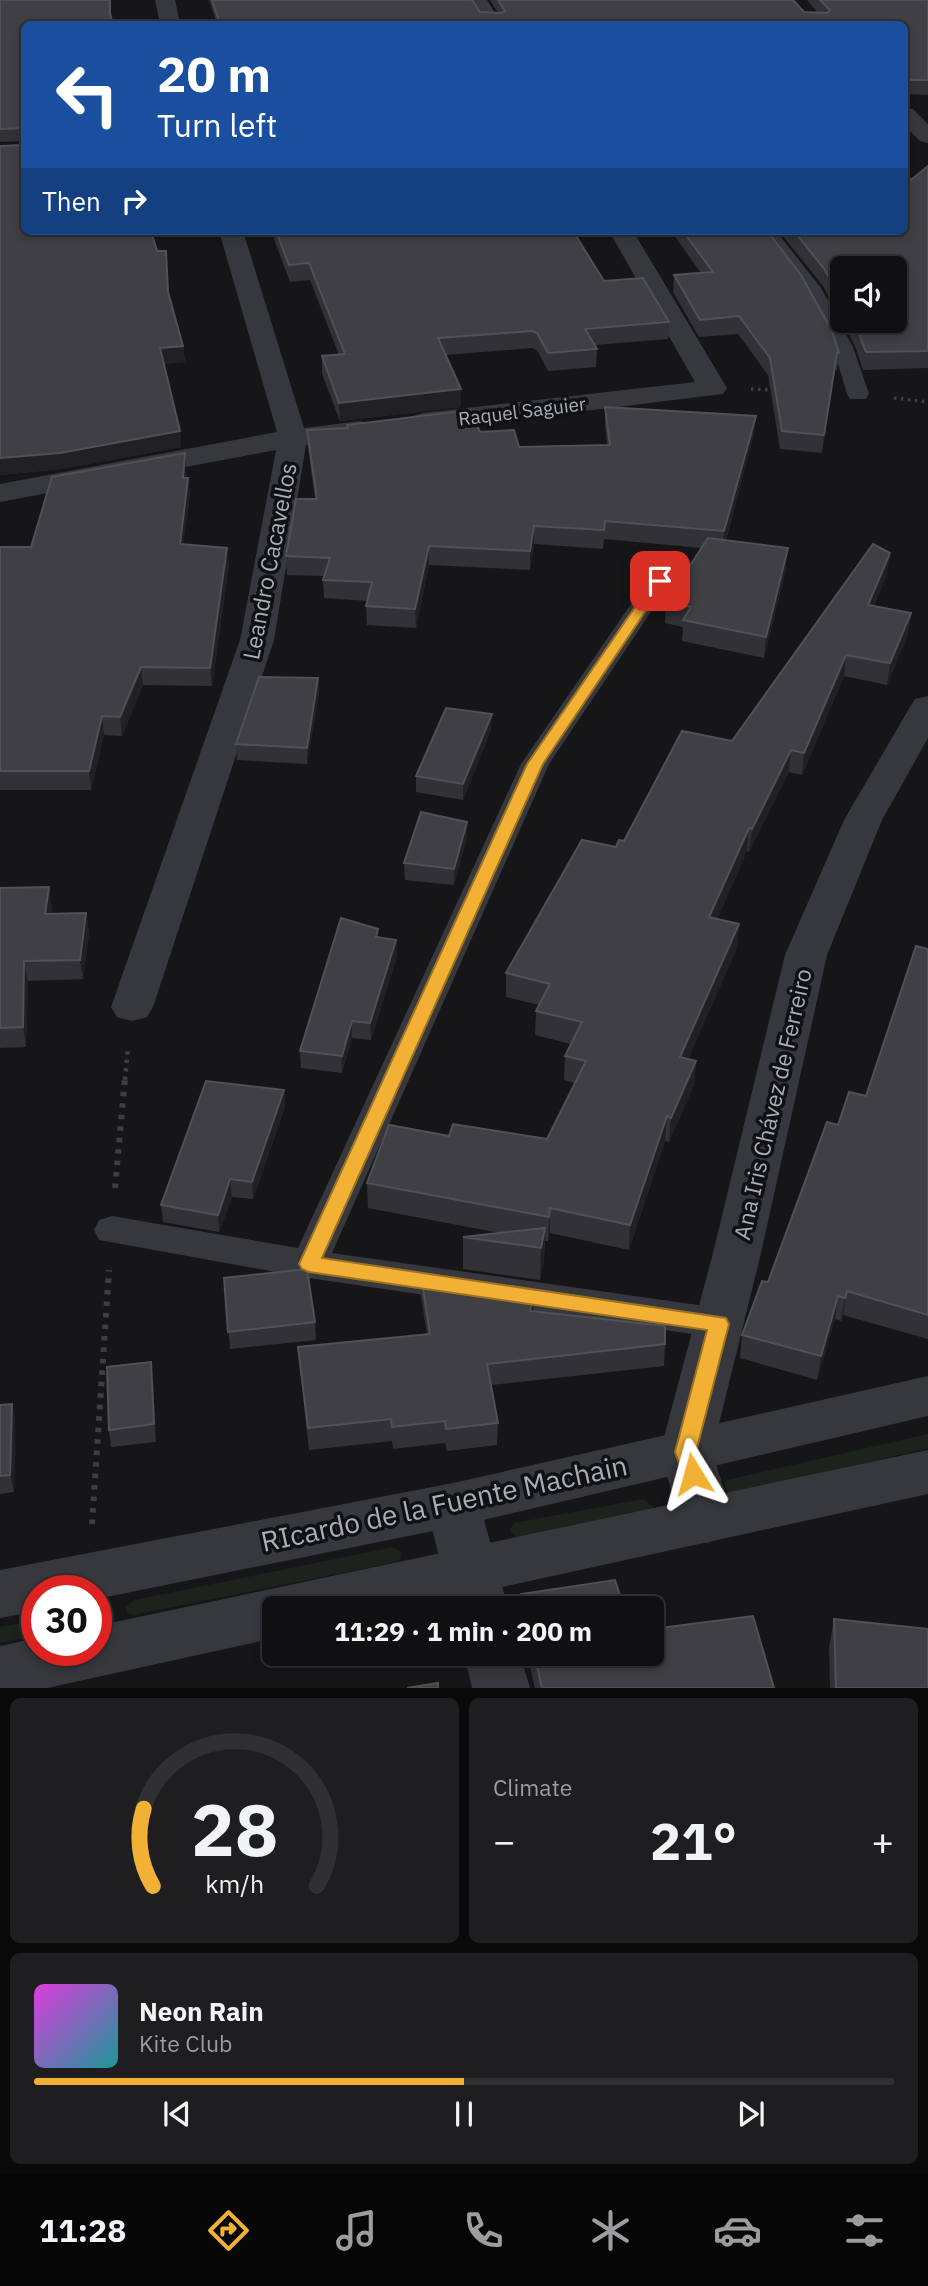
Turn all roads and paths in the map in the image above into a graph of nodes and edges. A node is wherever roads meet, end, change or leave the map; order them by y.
1 (164, 0) edge
2 (477, 0) edge
3 (169, 21) edge
4 (490, 21) edge
5 (908, 100) edge
6 (928, 103) edge
7 (908, 117) edge
8 (928, 136) edge
9 (232, 235) edge
10 (623, 235) edge
11 (769, 235) edge
12 (858, 394) dead end
13 (293, 438) junction
14 (0, 493) edge
15 (675, 558) dead end
16 (928, 707) edge
17 (132, 1007) joint
18 (112, 1230) junction
19 (309, 1264) junction
20 (719, 1324) junction
21 (928, 1396) edge
22 (685, 1452) junction
23 (928, 1472) edge
24 (453, 1505) junction
25 (708, 1520) junction
26 (88, 1575) joint
27 (21, 1589) edge
28 (475, 1589) edge
29 (0, 1594) edge
30 (409, 1596) edge
31 (262, 1616) edge
32 (495, 1666) edge
33 (0, 1672) edge
34 (501, 1688) edge

1 - 3 street
2 - 4 street
5 - 6 street
7 - 8 street
9 - 13 street, Leandro Cacavellos
10 - 13 street, Raquel Saguier
11 - 12 lane
13 - 14 street, Raquel Saguier
13 - 17 street, Leandro Cacavellos
15 - 19 lane
16 - 20 street, Ana Iris Chávez de Ferreiro
17 - 18 path
18 - 19 lane
18 - 26 path
19 - 20 lane
20 - 22 street, Ana Iris Chávez de Ferreiro
21 - 22 street, RIcardo de la Fuente Machain
22 - 24 street, RIcardo de la Fuente Machain
22 - 25 street
23 - 25 street
24 - 26 street, RIcardo de la Fuente Machain
24 - 28 street
25 - 28 street
27 - 29 street, RIcardo de la Fuente Machain
28 - 30 street
31 - 33 street
32 - 34 street

